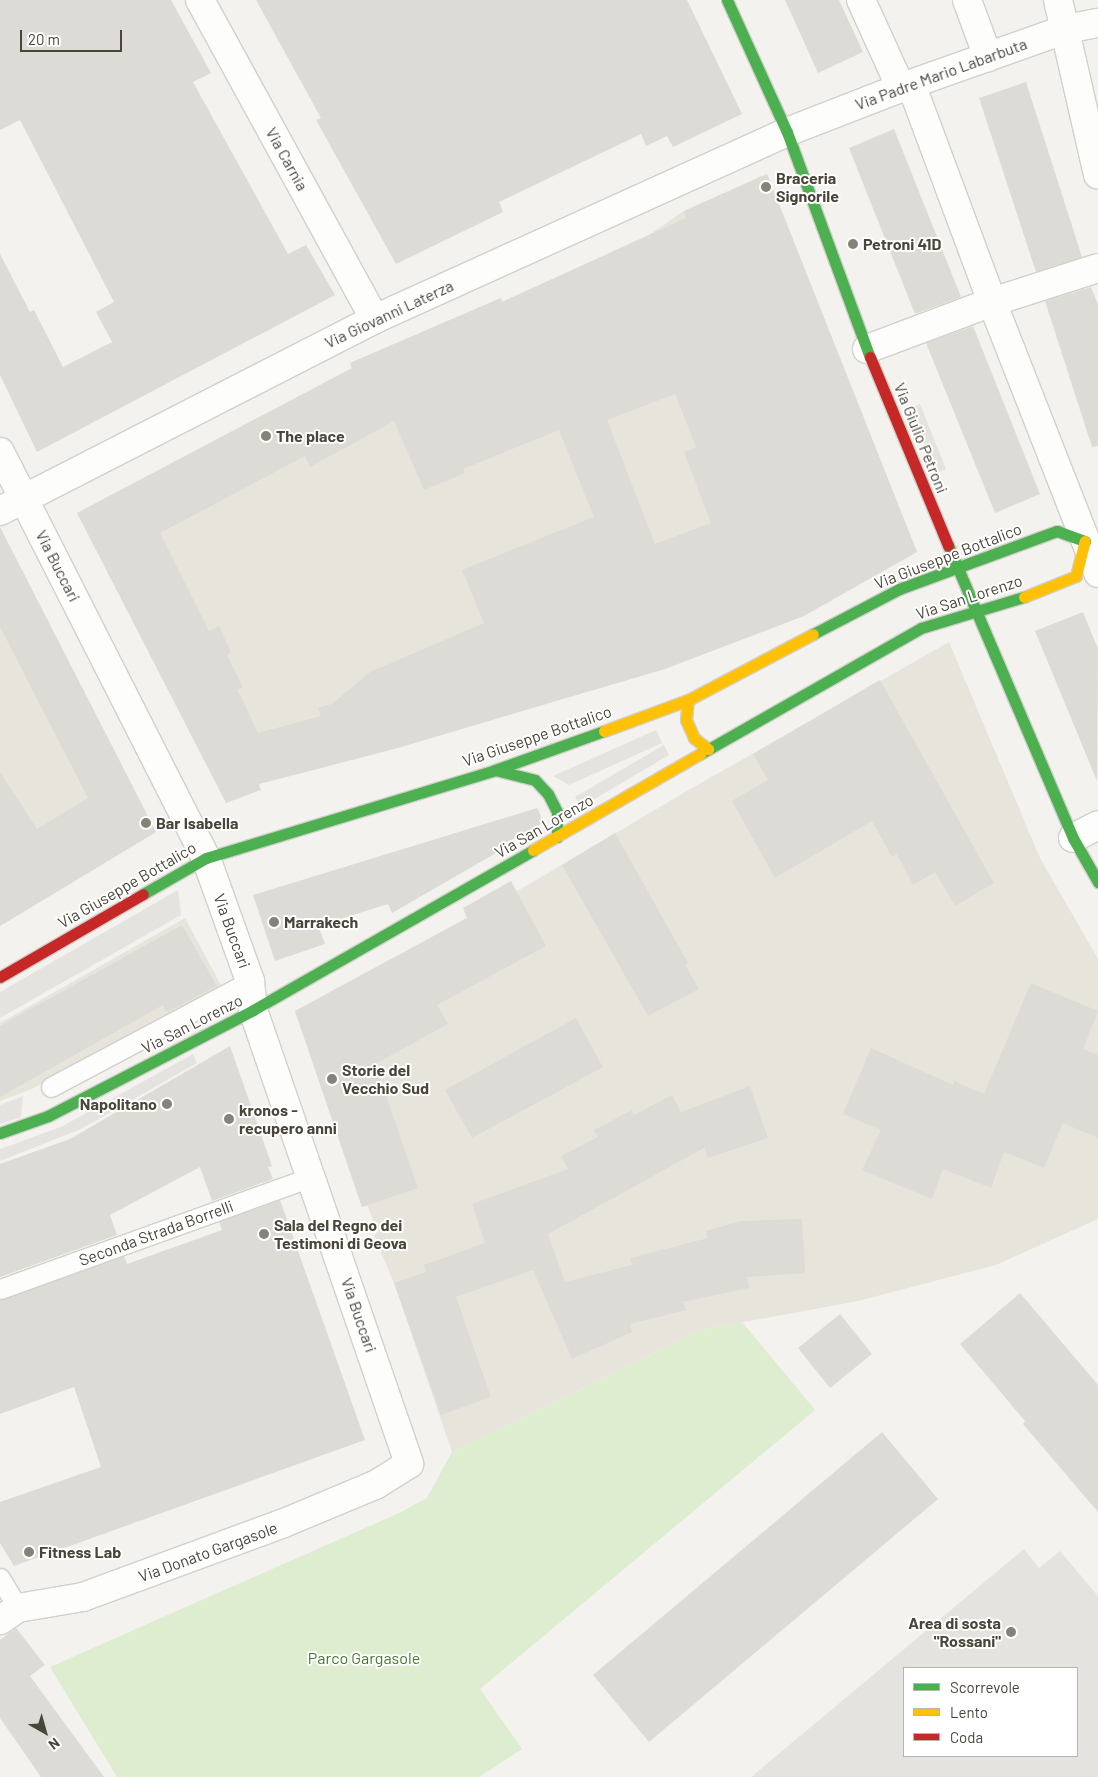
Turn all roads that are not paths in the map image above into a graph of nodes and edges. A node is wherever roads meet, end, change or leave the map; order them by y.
1 (200, 0) edge
2 (727, 0) edge
3 (862, 0) edge
4 (967, 0) edge
5 (1058, 0) edge
6 (1098, 23) edge
7 (1066, 28) junction
8 (988, 57) junction
9 (906, 86) junction
10 (787, 132) junction
11 (1098, 174) edge
12 (1098, 268) edge
13 (992, 302) junction
14 (375, 319) junction
15 (867, 348) junction
16 (0, 452) edge
17 (24, 499) junction
18 (0, 511) edge
19 (1092, 538) edge
20 (958, 567) junction
21 (1098, 574) edge
22 (976, 611) junction
23 (688, 700) junction
24 (708, 749) junction
25 (495, 770) junction
26 (1098, 825) edge
27 (557, 837) junction
28 (1073, 838) junction
29 (206, 858) junction
30 (1098, 882) edge
31 (0, 977) edge
32 (250, 981) junction
33 (253, 1010) junction
34 (51, 1087) dead end
35 (0, 1133) edge
36 (311, 1178) junction
37 (0, 1290) edge
38 (409, 1464) joint
39 (0, 1578) edge
40 (9, 1614) edge

1 - 14 street, Via Carnia
2 - 10 main road, Via Giulio Petroni
3 - 9 street
4 - 8 street
5 - 7 street
6 - 7 street, Via Padre Mario Labarbuta
7 - 8 street, Via Padre Mario Labarbuta
7 - 11 street
8 - 9 street, Via Padre Mario Labarbuta
9 - 10 street, Via Padre Mario Labarbuta
9 - 13 street
10 - 14 street, Via Giovanni Laterza
10 - 15 main road, Via Giulio Petroni
12 - 13 street
13 - 15 street
13 - 19 street
14 - 17 street, Via Giovanni Laterza
15 - 20 main road, Via Giulio Petroni
16 - 17 street, Via Buccari
17 - 18 street, Via Giovanni Laterza
17 - 29 street, Via Buccari
19 - 20 main road, Via Giuseppe Bottalico
19 - 21 street
19 - 22 main road, Via San Lorenzo
20 - 22 main road, Via Giulio Petroni
20 - 23 main road, Via Giuseppe Bottalico
22 - 24 main road, Via San Lorenzo
22 - 28 main road, Via Giulio Petroni
23 - 24 main road
23 - 25 main road, Via Giuseppe Bottalico
24 - 27 main road, Via San Lorenzo
25 - 27 main road
25 - 29 main road, Via Giuseppe Bottalico
26 - 28 street
27 - 33 main road, Via San Lorenzo
28 - 30 main road, Via Giulio Petroni
29 - 31 main road, Via Giuseppe Bottalico
29 - 32 street, Via Buccari
32 - 33 street, Via Buccari
32 - 34 lane
33 - 35 main road, Via San Lorenzo
33 - 36 street, Via Buccari
36 - 37 lane, Seconda Strada Borrelli
36 - 38 street, Via Buccari
38 - 40 street, Via Donato Gargasole
39 - 40 lane

